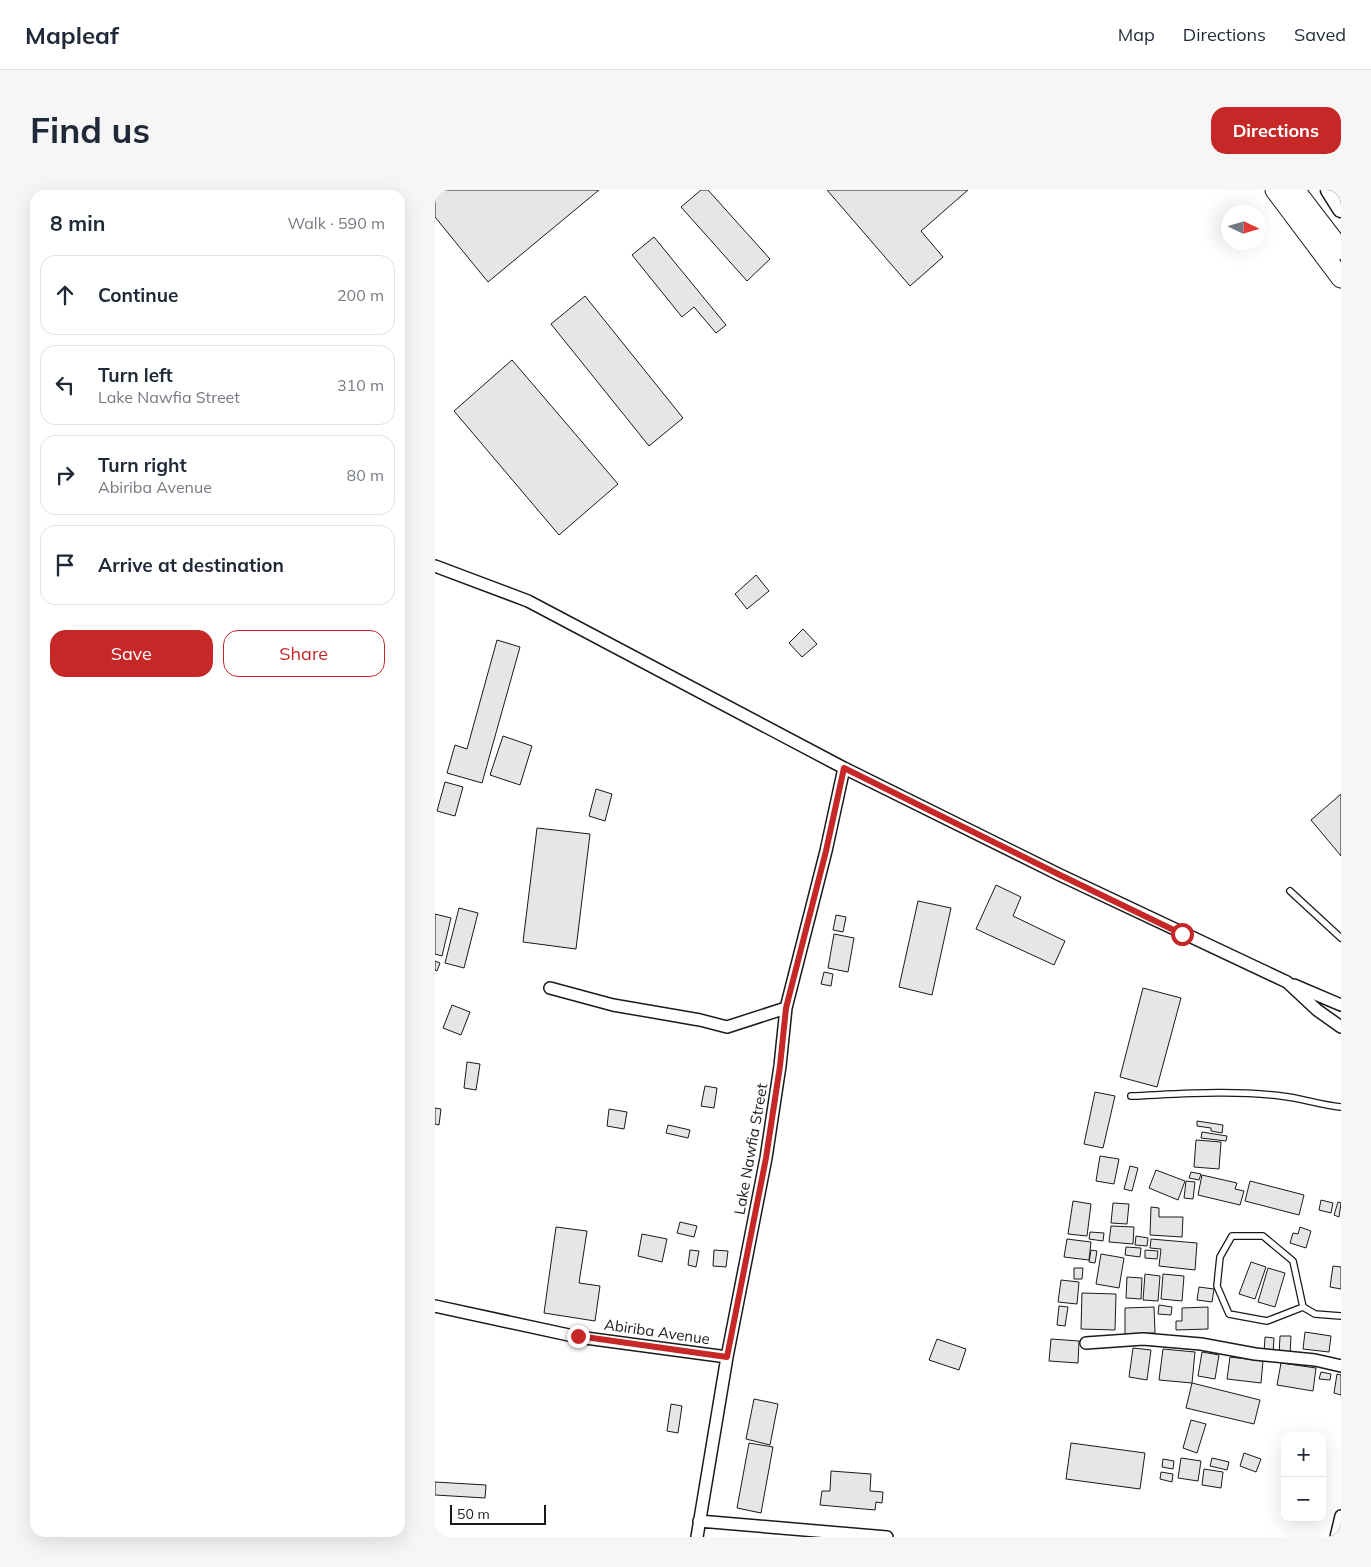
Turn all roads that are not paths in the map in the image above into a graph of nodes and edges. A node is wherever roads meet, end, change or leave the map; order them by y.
1 (1275, 190) edge
2 (1295, 190) edge
3 (1341, 250) edge
4 (1341, 278) edge
5 (435, 566) edge
6 (844, 768) junction
7 (1290, 891) dead end
8 (1341, 938) edge
9 (1287, 982) junction
10 (550, 988) dead end
11 (1341, 1005) edge
12 (786, 1008) junction
13 (1341, 1026) edge
14 (1131, 1096) dead end
15 (1341, 1107) edge
16 (435, 1306) edge
17 (1303, 1307) junction
18 (1341, 1316) edge
19 (1086, 1343) dead end
20 (727, 1357) junction
21 (1341, 1366) edge
22 (1341, 1516) edge
23 (699, 1522) junction
24 (697, 1537) edge
25 (887, 1537) edge
26 (1336, 1537) edge

1 - 4 main road
2 - 3 main road
5 - 6 street
6 - 9 street
6 - 12 street, Lake Nawfia Street
7 - 8 lane
9 - 11 street
9 - 13 street
10 - 12 street
12 - 20 street, Lake Nawfia Street
14 - 15 lane
16 - 20 street, Abiriba Avenue
17 - 17 lane
17 - 18 lane
19 - 21 street
20 - 23 street, Lake Nawfia Street
22 - 26 street
23 - 24 street, Lake Nawfia Street
23 - 25 street

